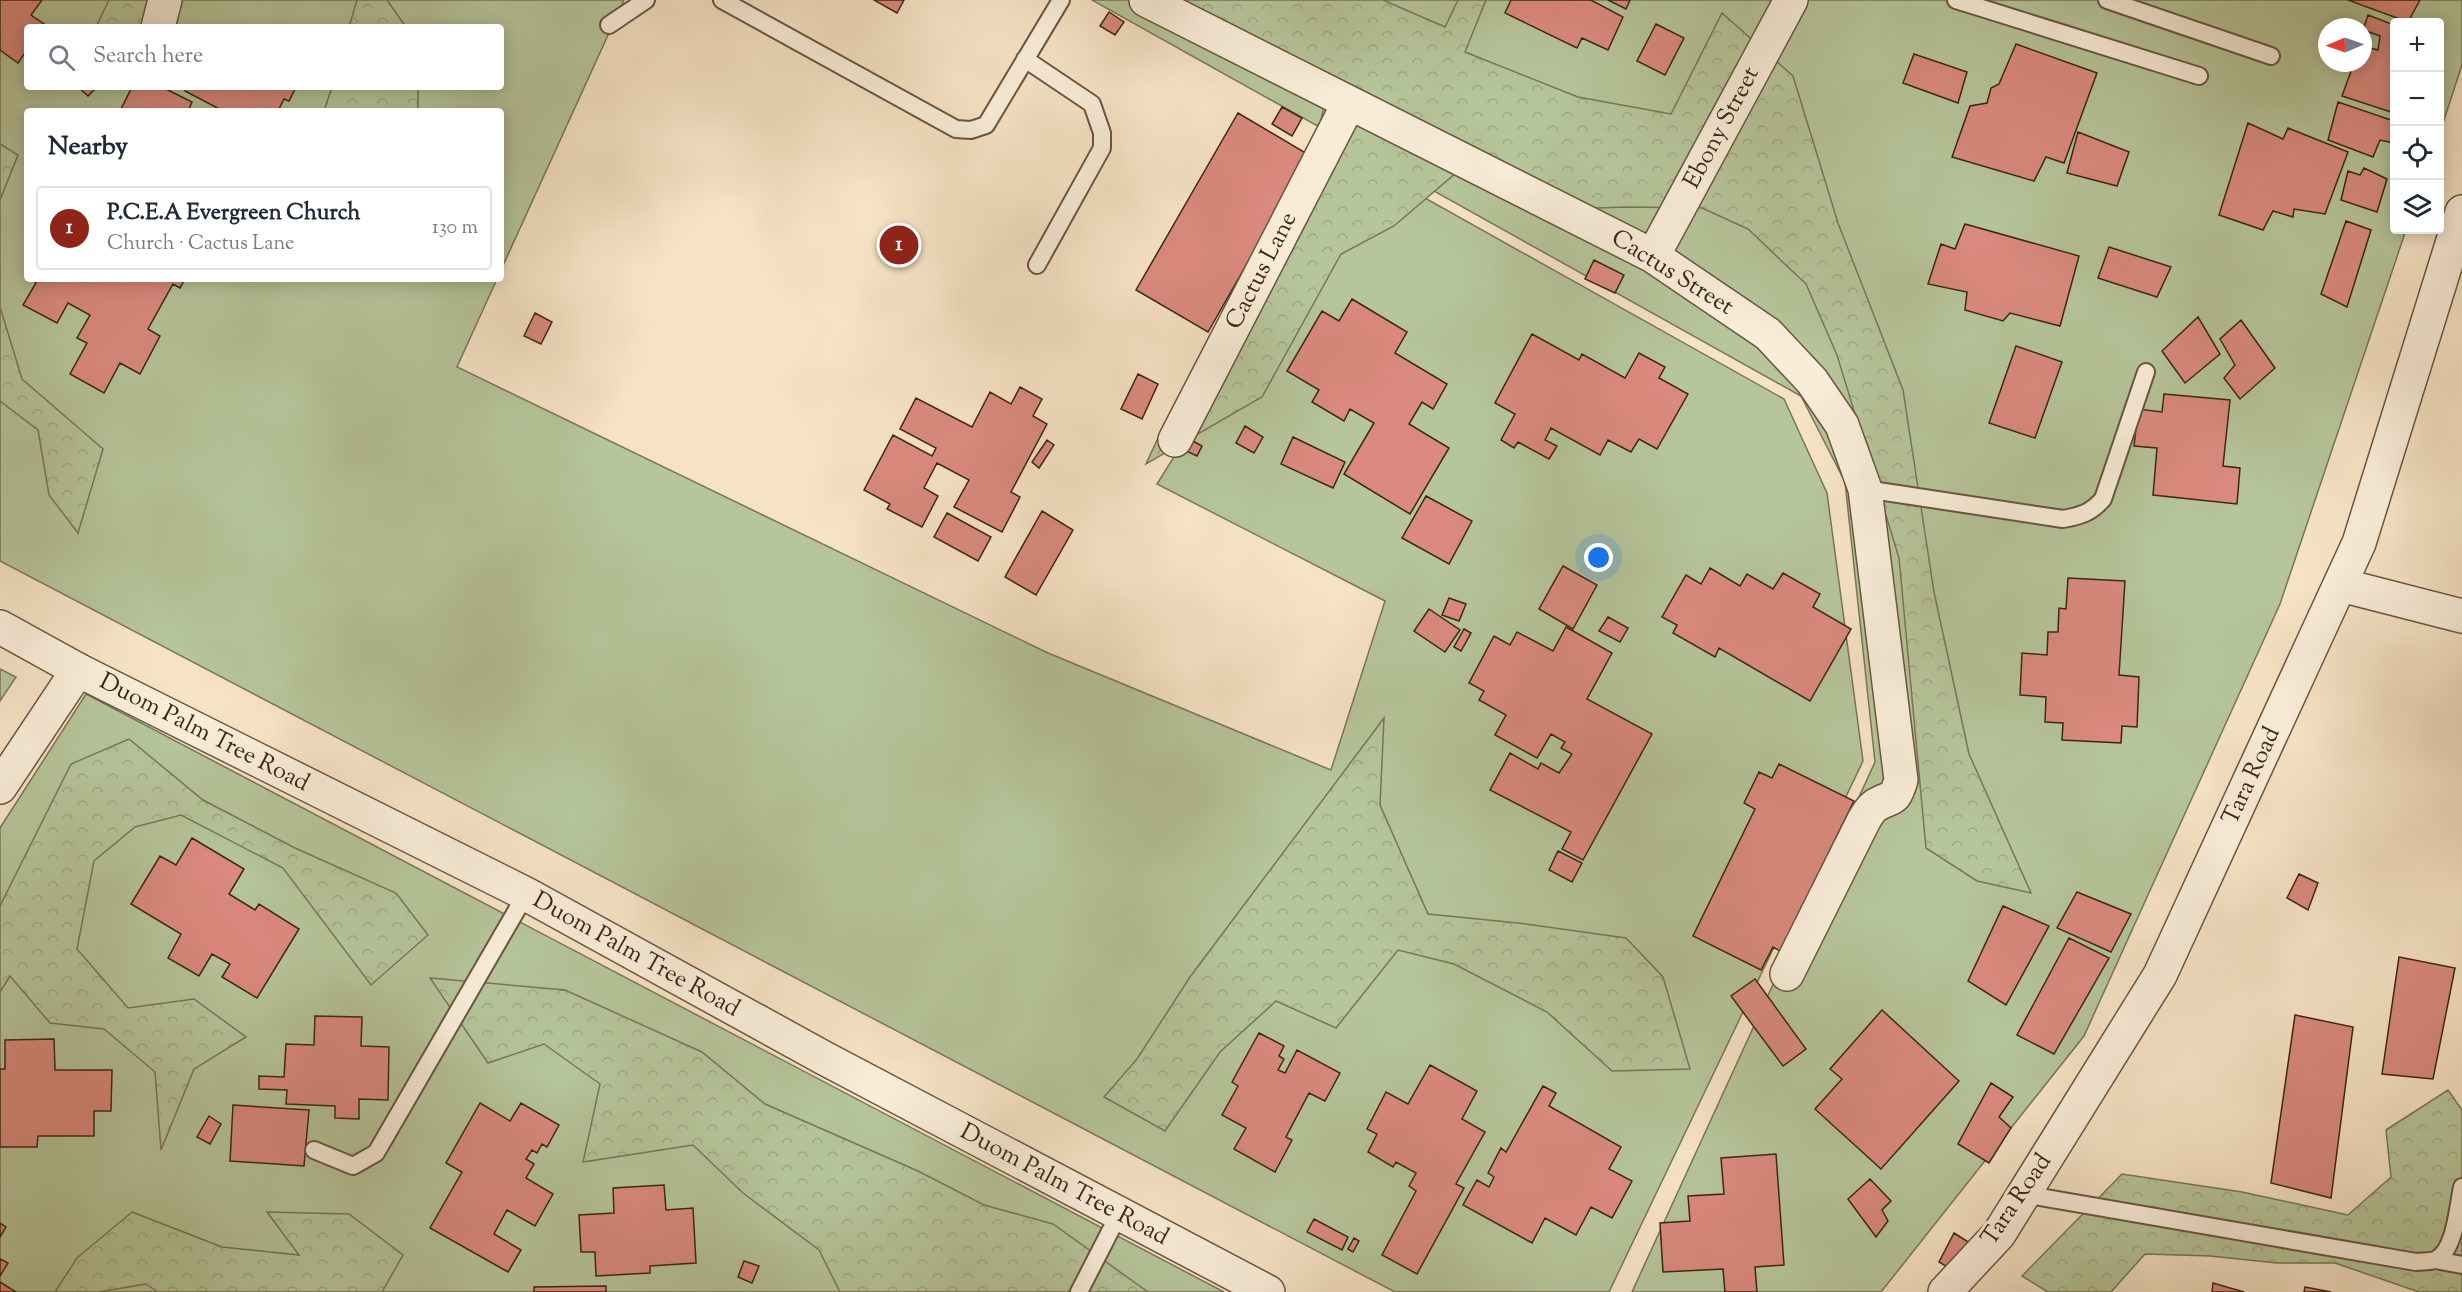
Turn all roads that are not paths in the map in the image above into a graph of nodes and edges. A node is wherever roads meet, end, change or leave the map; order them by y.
1 (165, 0) edge
2 (646, 0) edge
3 (722, 0) edge
4 (1061, 0) edge
5 (1146, 0) edge
6 (1791, 0) edge
7 (1956, 0) edge
8 (2107, 0) edge
9 (159, 24) edge
10 (609, 25) dead end
11 (2271, 56) dead end
12 (1025, 59) junction
13 (2199, 76) dead end
14 (1349, 103) junction
15 (2462, 212) edge
16 (1653, 256) junction
17 (1037, 265) dead end
18 (2146, 372) dead end
19 (1175, 440) dead end
20 (1865, 489) junction
21 (2341, 585) junction
22 (2462, 616) edge
23 (0, 627) edge
24 (78, 670) junction
25 (0, 787) edge
26 (526, 894) junction
27 (1787, 974) dead end
28 (314, 1150) dead end
29 (2462, 1187) edge
30 (2023, 1194) junction
31 (1119, 1214) junction
32 (2435, 1260) junction
33 (2462, 1266) edge
34 (1079, 1292) edge
35 (1268, 1292) edge
36 (1945, 1292) edge

1 - 9 street
2 - 10 lane
3 - 12 lane
4 - 12 lane
5 - 14 street, Cactus Street
6 - 16 street, Ebony Street
7 - 13 lane
8 - 11 lane
12 - 17 lane
14 - 16 street, Cactus Street
14 - 19 street, Cactus Lane
15 - 21 street, Tara Road
16 - 20 street, Cactus Street
18 - 20 lane
20 - 27 street, Cactus Street
21 - 22 street
21 - 30 street, Tara Road
23 - 24 street, Duom Palm Tree Road
24 - 25 street
24 - 26 street, Duom Palm Tree Road
26 - 28 lane
26 - 31 street, Duom Palm Tree Road
29 - 32 lane
30 - 32 lane
30 - 36 street, Tara Road
31 - 34 lane
31 - 35 street, Duom Palm Tree Road
32 - 33 lane

